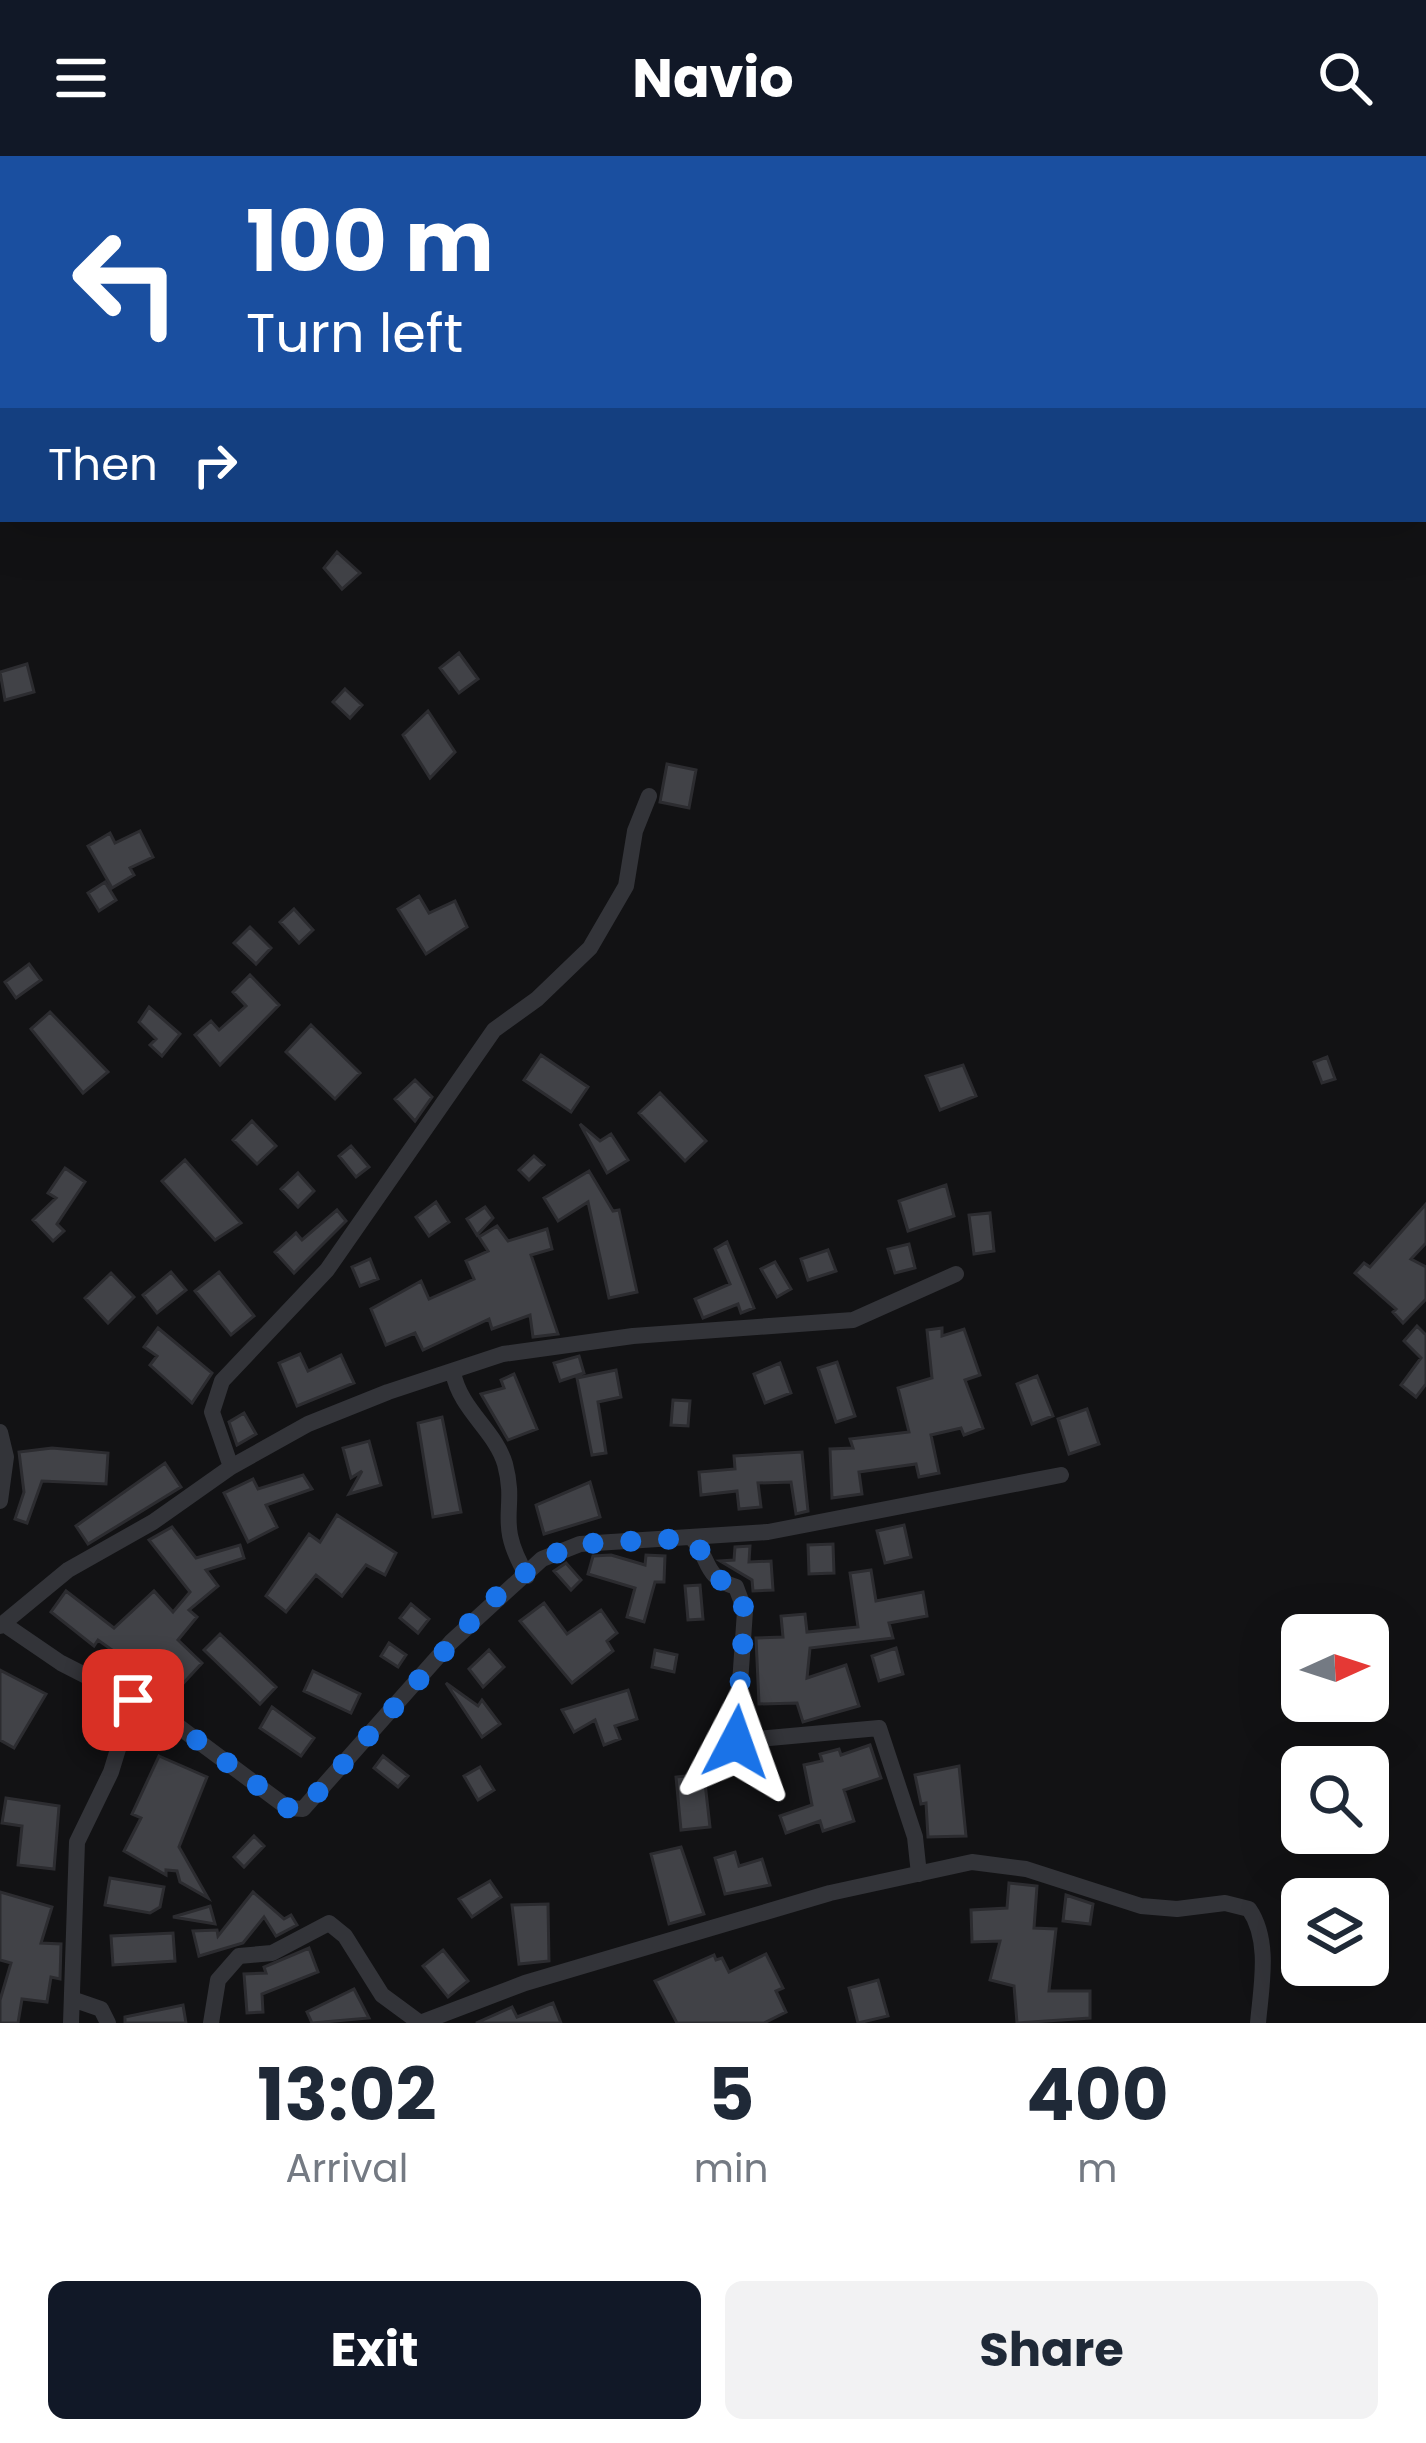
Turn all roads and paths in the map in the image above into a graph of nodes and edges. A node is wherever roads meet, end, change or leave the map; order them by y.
1 (649, 796) dead end
2 (956, 1274) dead end
3 (453, 1372) junction
4 (0, 1432) edge
5 (231, 1467) junction
6 (1061, 1475) dead end
7 (0, 1501) edge
8 (692, 1538) junction
9 (527, 1576) junction
10 (2, 1625) edge
11 (133, 1700) junction
12 (919, 1874) junction
13 (72, 1999) junction
14 (71, 2023) edge
15 (108, 2023) edge
16 (212, 2023) edge
17 (420, 2023) edge
18 (1258, 2023) edge

1 - 5 street
2 - 3 street
3 - 5 street
3 - 9 street
4 - 7 street
5 - 10 street
6 - 8 street
8 - 9 street
8 - 12 street
9 - 11 street
10 - 11 street
11 - 13 street
12 - 17 street
12 - 18 street
13 - 14 street
13 - 15 street
16 - 17 street

